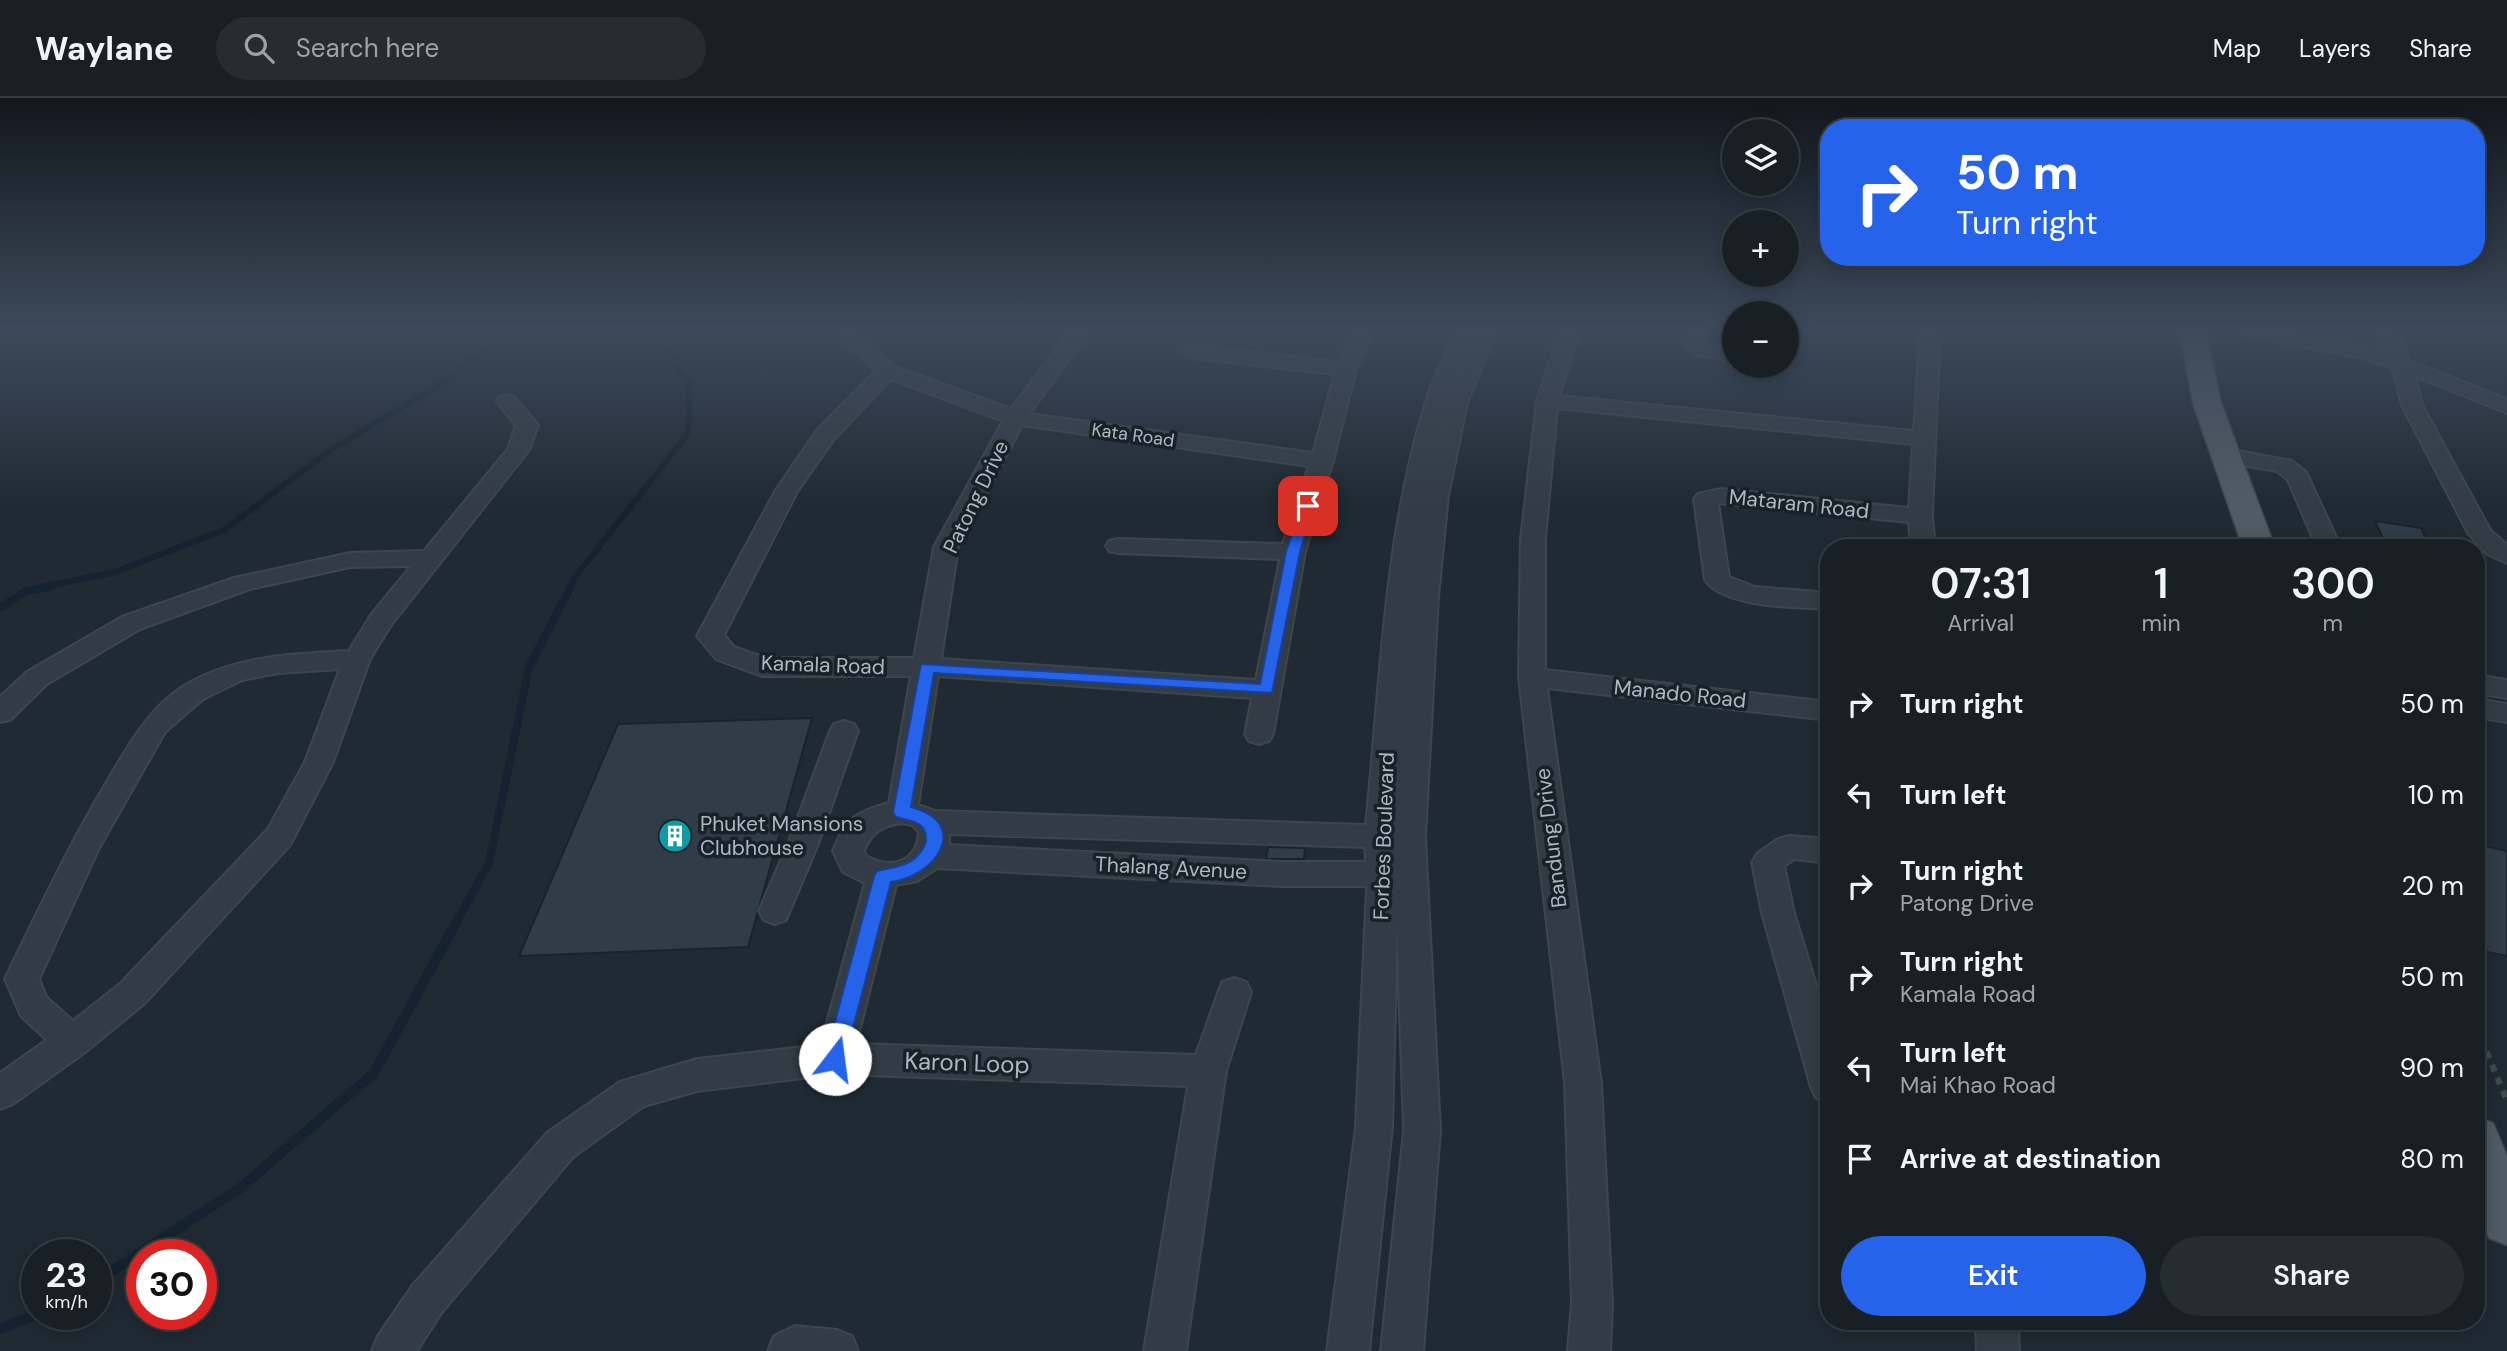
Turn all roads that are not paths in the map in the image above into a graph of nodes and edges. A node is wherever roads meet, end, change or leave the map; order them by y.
1 (872, 387) edge
2 (933, 387) edge
3 (1038, 387) edge
4 (1341, 387) edge
5 (1443, 387) edge
6 (1463, 387) edge
7 (1551, 387) edge
8 (1928, 387) edge
9 (2204, 387) edge
10 (2407, 387) edge
11 (2463, 387) edge
12 (2486, 387) edge
13 (2507, 397) edge
14 (508, 401) dead end
15 (1547, 401) junction
16 (2507, 407) edge
17 (1015, 418) junction
18 (1926, 439) junction
19 (2227, 456) junction
20 (1322, 461) junction
21 (1920, 516) junction
22 (1922, 539) edge
23 (2256, 539) edge
24 (2325, 539) edge
25 (1118, 546) dead end
26 (1293, 552) junction
27 (2507, 556) edge
28 (431, 558) junction
29 (1820, 600) edge
30 (357, 659) junction
31 (927, 667) junction
32 (1532, 677) junction
33 (2485, 686) edge
34 (1266, 690) junction
35 (2507, 690) edge
36 (2485, 709) edge
37 (1820, 710) edge
38 (0, 713) edge
39 (2507, 713) edge
40 (844, 731) dead end
41 (1259, 734) dead end
42 (915, 817) junction
43 (1395, 838) junction
44 (850, 842) junction
45 (803, 844) junction
46 (1820, 850) edge
47 (929, 856) junction
48 (1398, 875) junction
49 (883, 876) junction
50 (775, 911) dead end
51 (1234, 992) dead end
52 (72, 1042) junction
53 (1820, 1056) edge
54 (835, 1059) junction
55 (1208, 1070) junction
56 (0, 1093) edge
57 (2485, 1163) edge
58 (2507, 1221) edge
59 (1997, 1330) edge
60 (393, 1351) edge
61 (789, 1351) edge
62 (837, 1351) edge
63 (1165, 1351) edge
64 (1348, 1351) edge
65 (1402, 1351) edge
66 (1589, 1351) edge
67 (1998, 1351) edge

1 - 31 street, Kamala Road
2 - 17 street, Kata Road
3 - 17 street, Patong Drive
4 - 20 street
5 - 43 street, Forbes Boulevard
6 - 43 street, Forbes Boulevard
7 - 15 street, Bandung Drive
8 - 18 street
9 - 19 main road
10 - 27 street
11 - 16 street
12 - 13 street
14 - 28 street
15 - 18 street
15 - 32 street, Bandung Drive
17 - 20 street, Kata Road
17 - 31 street, Patong Drive
18 - 21 street
19 - 23 main road
19 - 24 street
20 - 26 street
21 - 22 street
21 - 29 street, Mataram Road
25 - 26 street
26 - 34 street
28 - 30 street
28 - 38 street
30 - 52 street
30 - 52 street
31 - 34 street, Kamala Road
31 - 42 street, Patong Drive
32 - 37 street, Manado Road
32 - 66 street, Bandung Drive
33 - 35 street
34 - 41 street
36 - 39 street
40 - 45 street
42 - 43 street, Thalang Avenue
42 - 44 street
42 - 47 street
43 - 48 street, Forbes Boulevard
44 - 45 street
44 - 49 street
45 - 50 street
46 - 53 street
47 - 48 street, Thalang Avenue
47 - 49 street
48 - 64 street, Forbes Boulevard
48 - 65 street, Forbes Boulevard
49 - 54 street
51 - 55 street
52 - 56 street
54 - 55 street, Karon Loop
54 - 60 street, Karon Loop
55 - 63 street
57 - 58 main road
59 - 67 street
61 - 62 street

